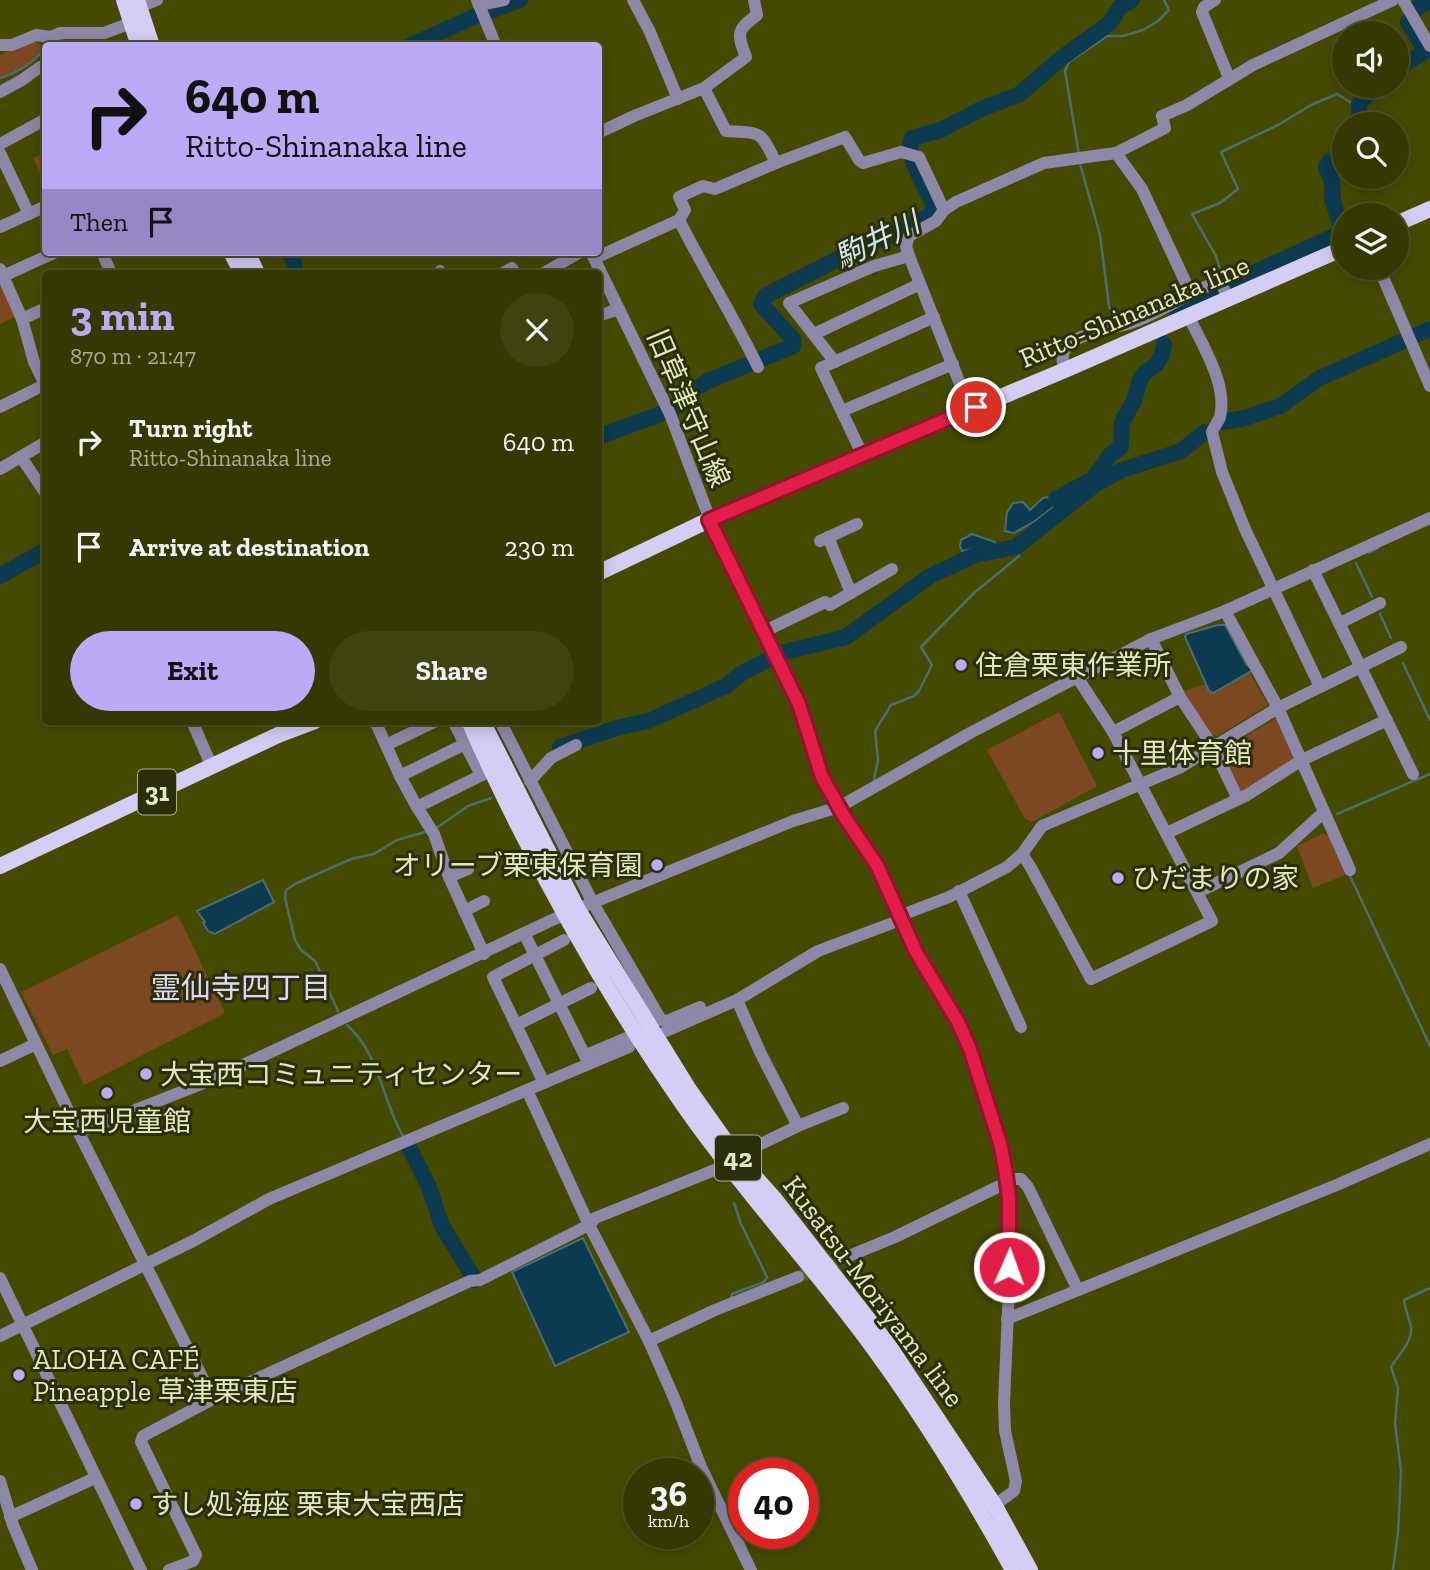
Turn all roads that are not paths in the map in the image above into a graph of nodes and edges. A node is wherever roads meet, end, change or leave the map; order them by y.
1 (157, 0) edge
2 (505, 0) edge
3 (634, 0) edge
4 (754, 0) edge
5 (1215, 0) edge
6 (1393, 0) edge
7 (1403, 0) edge
8 (133, 2) edge
9 (478, 2) edge
10 (131, 23) junction
11 (138, 42) edge
12 (150, 42) edge
13 (494, 42) edge
14 (0, 45) edge
15 (1430, 46) edge
16 (40, 67) dead end
17 (1229, 78) junction
18 (704, 88) junction
19 (0, 92) edge
20 (678, 99) junction
21 (42, 123) edge
22 (602, 131) edge
23 (0, 144) edge
24 (0, 153) edge
25 (1116, 153) junction
26 (776, 163) junction
27 (42, 208) edge
28 (1430, 209) edge
29 (944, 210) junction
30 (29, 214) junction
31 (1409, 218) edge
32 (679, 220) junction
33 (0, 227) edge
34 (602, 251) edge
35 (1332, 253) edge
36 (45, 256) edge
37 (573, 256) edge
38 (909, 256) junction
39 (549, 270) edge
40 (2, 272) edge
41 (602, 274) edge
42 (1384, 280) edge
43 (920, 284) junction
44 (1191, 294) junction
45 (1228, 299) junction
46 (619, 309) junction
47 (42, 311) edge
48 (602, 315) edge
49 (934, 317) junction
50 (1189, 317) junction
51 (22, 319) junction
52 (814, 334) junction
53 (835, 362) junction
54 (953, 364) junction
55 (758, 366) dead end
56 (1065, 370) junction
57 (42, 379) edge
58 (42, 386) edge
59 (1430, 386) edge
60 (0, 407) edge
61 (970, 409) junction
62 (842, 411) junction
63 (42, 445) edge
64 (863, 456) junction
65 (21, 457) junction
66 (0, 469) edge
67 (42, 488) edge
68 (1430, 518) edge
69 (709, 520) junction
70 (857, 524) dead end
71 (892, 569) dead end
72 (1313, 570) junction
73 (602, 571) edge
74 (1271, 588) junction
75 (851, 593) junction
76 (1380, 603) dead end
77 (1225, 611) junction
78 (1339, 623) junction
79 (763, 632) junction
80 (1151, 639) junction
81 (1401, 647) dead end
82 (1361, 667) junction
83 (1077, 677) junction
84 (1320, 687) junction
85 (1180, 697) junction
86 (1278, 708) junction
87 (1387, 720) junction
88 (194, 725) edge
89 (304, 725) edge
90 (377, 725) edge
91 (428, 725) edge
92 (455, 725) edge
93 (470, 725) edge
94 (484, 725) edge
95 (502, 725) edge
96 (1113, 732) junction
97 (465, 744) junction
98 (386, 745) junction
99 (576, 745) dead end
100 (1213, 747) junction
101 (1302, 760) junction
102 (212, 766) junction
103 (486, 772) junction
104 (1413, 774) dead end
105 (400, 776) junction
106 (530, 781) junction
107 (1140, 782) junction
108 (1238, 799) junction
109 (417, 807) junction
110 (839, 807) junction
111 (1324, 812) junction
112 (1167, 834) junction
113 (1021, 854) junction
114 (0, 866) edge
115 (468, 869) dead end
116 (1350, 870) dead end
117 (449, 877) junction
118 (960, 891) junction
119 (1198, 892) junction
120 (484, 901) dead end
121 (578, 909) junction
122 (464, 911) junction
123 (900, 918) junction
124 (525, 935) junction
125 (564, 940) dead end
126 (484, 954) junction
127 (535, 955) junction
128 (0, 969) edge
129 (592, 988) dead end
130 (737, 1000) junction
131 (559, 1004) junction
132 (707, 1013) junction
133 (516, 1025) junction
134 (1021, 1027) dead end
135 (666, 1031) dead end
136 (632, 1041) junction
137 (36, 1044) junction
138 (587, 1060) junction
139 (0, 1061) edge
140 (544, 1083) junction
141 (527, 1090) junction
142 (844, 1108) dead end
143 (798, 1126) junction
144 (79, 1132) junction
145 (1430, 1144) edge
146 (732, 1160) junction
147 (1007, 1183) junction
148 (589, 1225) junction
149 (844, 1258) tunnel mouth
150 (145, 1263) junction
151 (798, 1277) tunnel mouth
152 (0, 1278) edge
153 (1078, 1290) junction
154 (1007, 1319) junction
155 (24, 1324) junction
156 (0, 1336) edge
157 (649, 1340) junction
158 (213, 1399) junction
159 (95, 1478) junction
160 (0, 1481) edge
161 (988, 1510) junction
162 (10, 1517) junction
163 (32, 1570) edge
164 (141, 1570) edge
165 (169, 1570) edge
166 (751, 1570) edge
167 (1013, 1570) edge
168 (1030, 1570) edge

1 - 8 street
2 - 9 street
3 - 20 street
4 - 18 street
5 - 17 street
6 - 17 street
7 - 15 street
8 - 10 main road
8 - 12 main road
9 - 13 street
10 - 11 main road
10 - 14 street
16 - 19 street
17 - 25 street
18 - 20 street
18 - 26 street
20 - 22 street
21 - 23 street
24 - 30 street
25 - 29 street
25 - 44 street
26 - 29 street
26 - 32 street
27 - 30 street
28 - 31 main road
29 - 38 street
30 - 33 street
32 - 34 street
32 - 55 street
35 - 45 main road, Ritto-Shinanaka line
36 - 40 street
37 - 39 street
38 - 43 street
38 - 52 street
40 - 51 street
41 - 46 street, 旧草津守山線
42 - 59 street
43 - 49 street
43 - 52 street
44 - 45 street
44 - 56 street
45 - 50 main road, Ritto-Shinanaka line
46 - 48 street
46 - 69 street, 旧草津守山線
47 - 51 street
49 - 53 street
49 - 54 street
50 - 56 main road, Ritto-Shinanaka line
50 - 74 street
51 - 57 street
52 - 53 street
53 - 62 street
54 - 61 street
54 - 62 street
56 - 61 main road, Ritto-Shinanaka line
58 - 60 street
61 - 64 main road, Ritto-Shinanaka line
62 - 64 street
63 - 65 street
64 - 69 main road, Ritto-Shinanaka line
65 - 66 street
65 - 67 street
68 - 72 street
69 - 73 main road, Ritto-Shinanaka line
69 - 79 street, 旧草津守山線
70 - 75 street
71 - 75 street
72 - 74 street
72 - 78 street
74 - 77 street
74 - 84 street
75 - 79 street
76 - 78 street
77 - 80 street
77 - 86 street
78 - 82 street
79 - 110 street, 旧草津守山線
80 - 83 street
80 - 85 street
81 - 82 street
82 - 84 street
82 - 87 street
83 - 96 street
83 - 110 street
84 - 86 street
85 - 96 street
85 - 100 street
86 - 100 street
86 - 101 street
87 - 101 street
87 - 104 street
88 - 102 street
89 - 102 main road, 31
90 - 98 street
91 - 98 street
92 - 97 street
93 - 103 main road, Kusatsu-Moriyama line / 42
94 - 121 main road, Kusatsu-Moriyama line / 42
95 - 106 street
96 - 107 street
97 - 103 street
97 - 105 street
98 - 105 street
99 - 106 street
100 - 107 street
100 - 108 street
101 - 108 street
101 - 111 street
102 - 114 main road, 31
103 - 109 street
103 - 121 main road, Kusatsu-Moriyama line / 42
105 - 109 street
106 - 121 street
107 - 112 street
107 - 113 street
108 - 112 street
109 - 117 street
110 - 121 street
110 - 123 street, 旧草津守山線
111 - 116 street
111 - 119 street
112 - 119 street
113 - 118 street
113 - 119 street
115 - 117 street
117 - 122 street
118 - 123 street
118 - 134 street
120 - 122 street
121 - 124 street
121 - 132 street
121 - 136 main road, Kusatsu-Moriyama line / 42
121 - 146 main road, Kusatsu-Moriyama line / 42
122 - 126 street
123 - 130 street
123 - 147 street, 旧草津守山線
124 - 126 street
124 - 127 street
125 - 127 street
126 - 144 street
127 - 131 street
127 - 133 street
128 - 137 street
129 - 131 street
130 - 132 street
130 - 143 street
131 - 133 street
131 - 138 street
132 - 135 street
133 - 140 street
136 - 138 street
136 - 146 main road, Kusatsu-Moriyama line / 42
137 - 139 street
137 - 144 street
138 - 140 street
140 - 141 street
141 - 148 street
141 - 150 street
142 - 143 street
143 - 146 street
144 - 150 street
145 - 153 street
146 - 148 street
146 - 161 main road, Kusatsu-Moriyama line / 42
147 - 149 street
147 - 153 street
147 - 154 street, 旧草津守山線
148 - 157 street
148 - 158 street
150 - 155 street
150 - 158 street
151 - 157 street
152 - 155 street
153 - 154 street
154 - 161 street, 旧草津守山線
155 - 156 street
155 - 159 street
157 - 166 street
158 - 165 street
159 - 162 street
159 - 164 street
160 - 162 street
161 - 167 main road, Kusatsu-Moriyama line / 42
161 - 168 main road, Kusatsu-Moriyama line / 42
162 - 163 street

